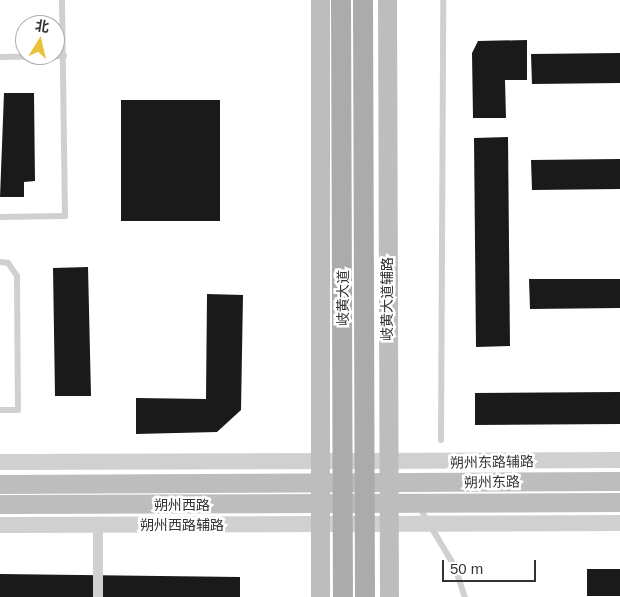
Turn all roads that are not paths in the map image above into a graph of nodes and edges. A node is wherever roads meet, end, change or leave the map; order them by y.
1 (62, 0) edge
2 (320, 0) edge
3 (341, 0) edge
4 (364, 0) edge
5 (387, 0) edge
6 (443, 0) edge
7 (63, 15) edge
8 (0, 56) edge
9 (15, 56) edge
10 (64, 65) edge
11 (0, 217) edge
12 (0, 262) edge
13 (0, 410) edge
14 (441, 440) dead end
15 (620, 460) edge
16 (0, 462) edge
17 (320, 462) junction
18 (343, 462) junction
19 (364, 462) junction
20 (388, 462) junction
21 (620, 481) edge
22 (0, 484) edge
23 (388, 484) junction
24 (320, 485) junction
25 (343, 485) junction
26 (365, 485) junction
27 (620, 502) edge
28 (0, 504) edge
29 (418, 504) junction
30 (320, 505) junction
31 (343, 505) junction
32 (365, 505) junction
33 (388, 505) junction
34 (620, 523) edge
35 (0, 525) edge
36 (98, 525) junction
37 (320, 526) junction
38 (343, 526) junction
39 (365, 526) junction
40 (388, 526) junction
41 (431, 526) junction
42 (98, 597) edge
43 (320, 597) edge
44 (343, 597) edge
45 (365, 597) edge
46 (388, 597) edge
47 (465, 597) edge

1 - 7 lane
2 - 17 main road
3 - 18 main road, 岐黄大道
4 - 19 main road, 岐黄大道
5 - 20 main road, 岐黄大道辅路
6 - 14 lane
8 - 9 lane
10 - 11 lane
12 - 13 lane
15 - 20 street, 朔州东路辅路
16 - 17 street
17 - 18 street
17 - 24 main road
18 - 19 street
18 - 25 main road, 岐黄大道
19 - 20 street, 朔州东路辅路
19 - 26 main road, 岐黄大道
20 - 23 main road, 岐黄大道辅路
21 - 23 main road, 朔州东路
22 - 24 main road, 朔州西路
23 - 26 main road, 朔州东路
23 - 33 main road, 岐黄大道辅路
24 - 25 main road, 朔州西路
24 - 30 main road
25 - 26 main road, 朔州西路
25 - 31 main road, 岐黄大道
26 - 32 main road, 岐黄大道
27 - 29 main road, 朔州东路
28 - 30 main road, 朔州西路
29 - 33 main road, 朔州东路
29 - 41 lane
30 - 31 main road, 朔州西路
30 - 37 main road
31 - 32 main road, 朔州西路
31 - 38 main road, 岐黄大道
32 - 33 main road, 朔州东路
32 - 39 main road, 岐黄大道
33 - 40 main road, 岐黄大道辅路
34 - 41 street
35 - 36 street, 朔州西路辅路
36 - 37 street, 朔州西路辅路
36 - 42 street
37 - 38 street, 朔州西路辅路
37 - 43 main road
38 - 39 street, 朔州西路辅路
38 - 44 main road, 岐黄大道
39 - 40 street
39 - 45 main road, 岐黄大道
40 - 41 street
40 - 46 main road, 岐黄大道辅路
41 - 47 lane

